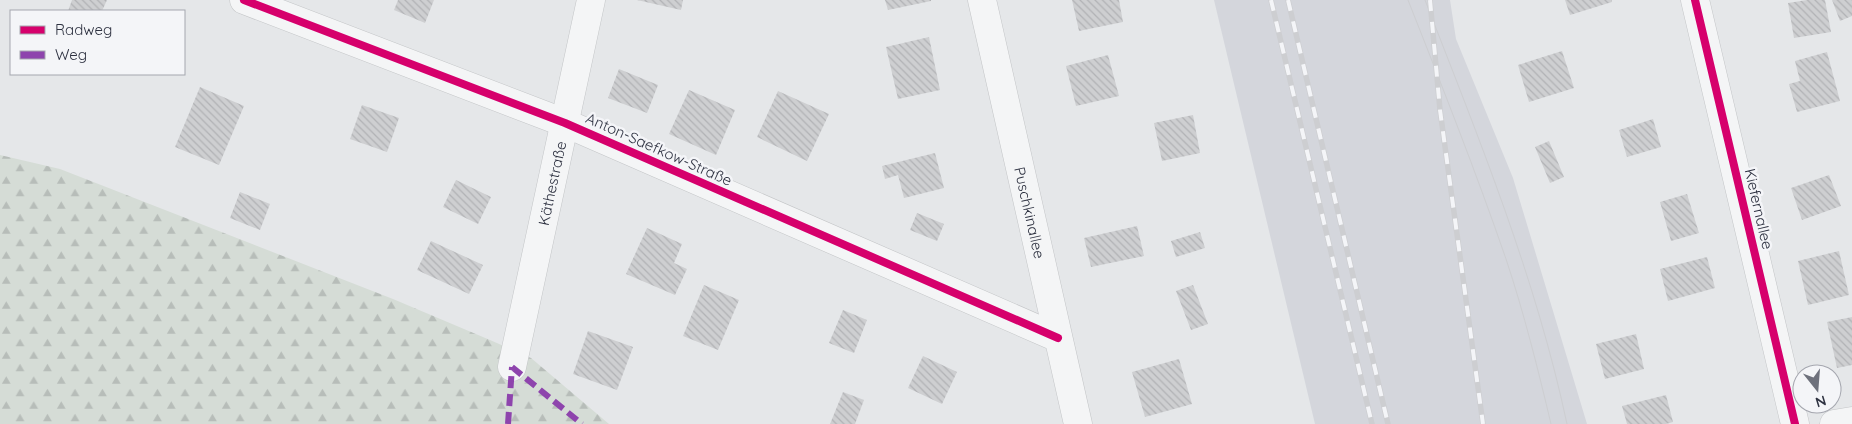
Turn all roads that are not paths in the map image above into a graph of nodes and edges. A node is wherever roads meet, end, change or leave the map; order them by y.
1 (244, 0) edge
2 (591, 0) edge
3 (982, 0) edge
4 (1695, 0) edge
5 (566, 123) junction
6 (1058, 338) junction
7 (512, 366) dead end
8 (1852, 421) edge
9 (1078, 424) edge
10 (1796, 424) edge
11 (1834, 424) edge

1 - 5 street, Anton-Saefkow-Straße
2 - 5 street, Käthestraße
3 - 6 street, Puschkinallee
4 - 10 street, Kiefernallee
5 - 6 street, Anton-Saefkow-Straße
5 - 7 street, Käthestraße
6 - 9 street, Puschkinallee
8 - 11 street

